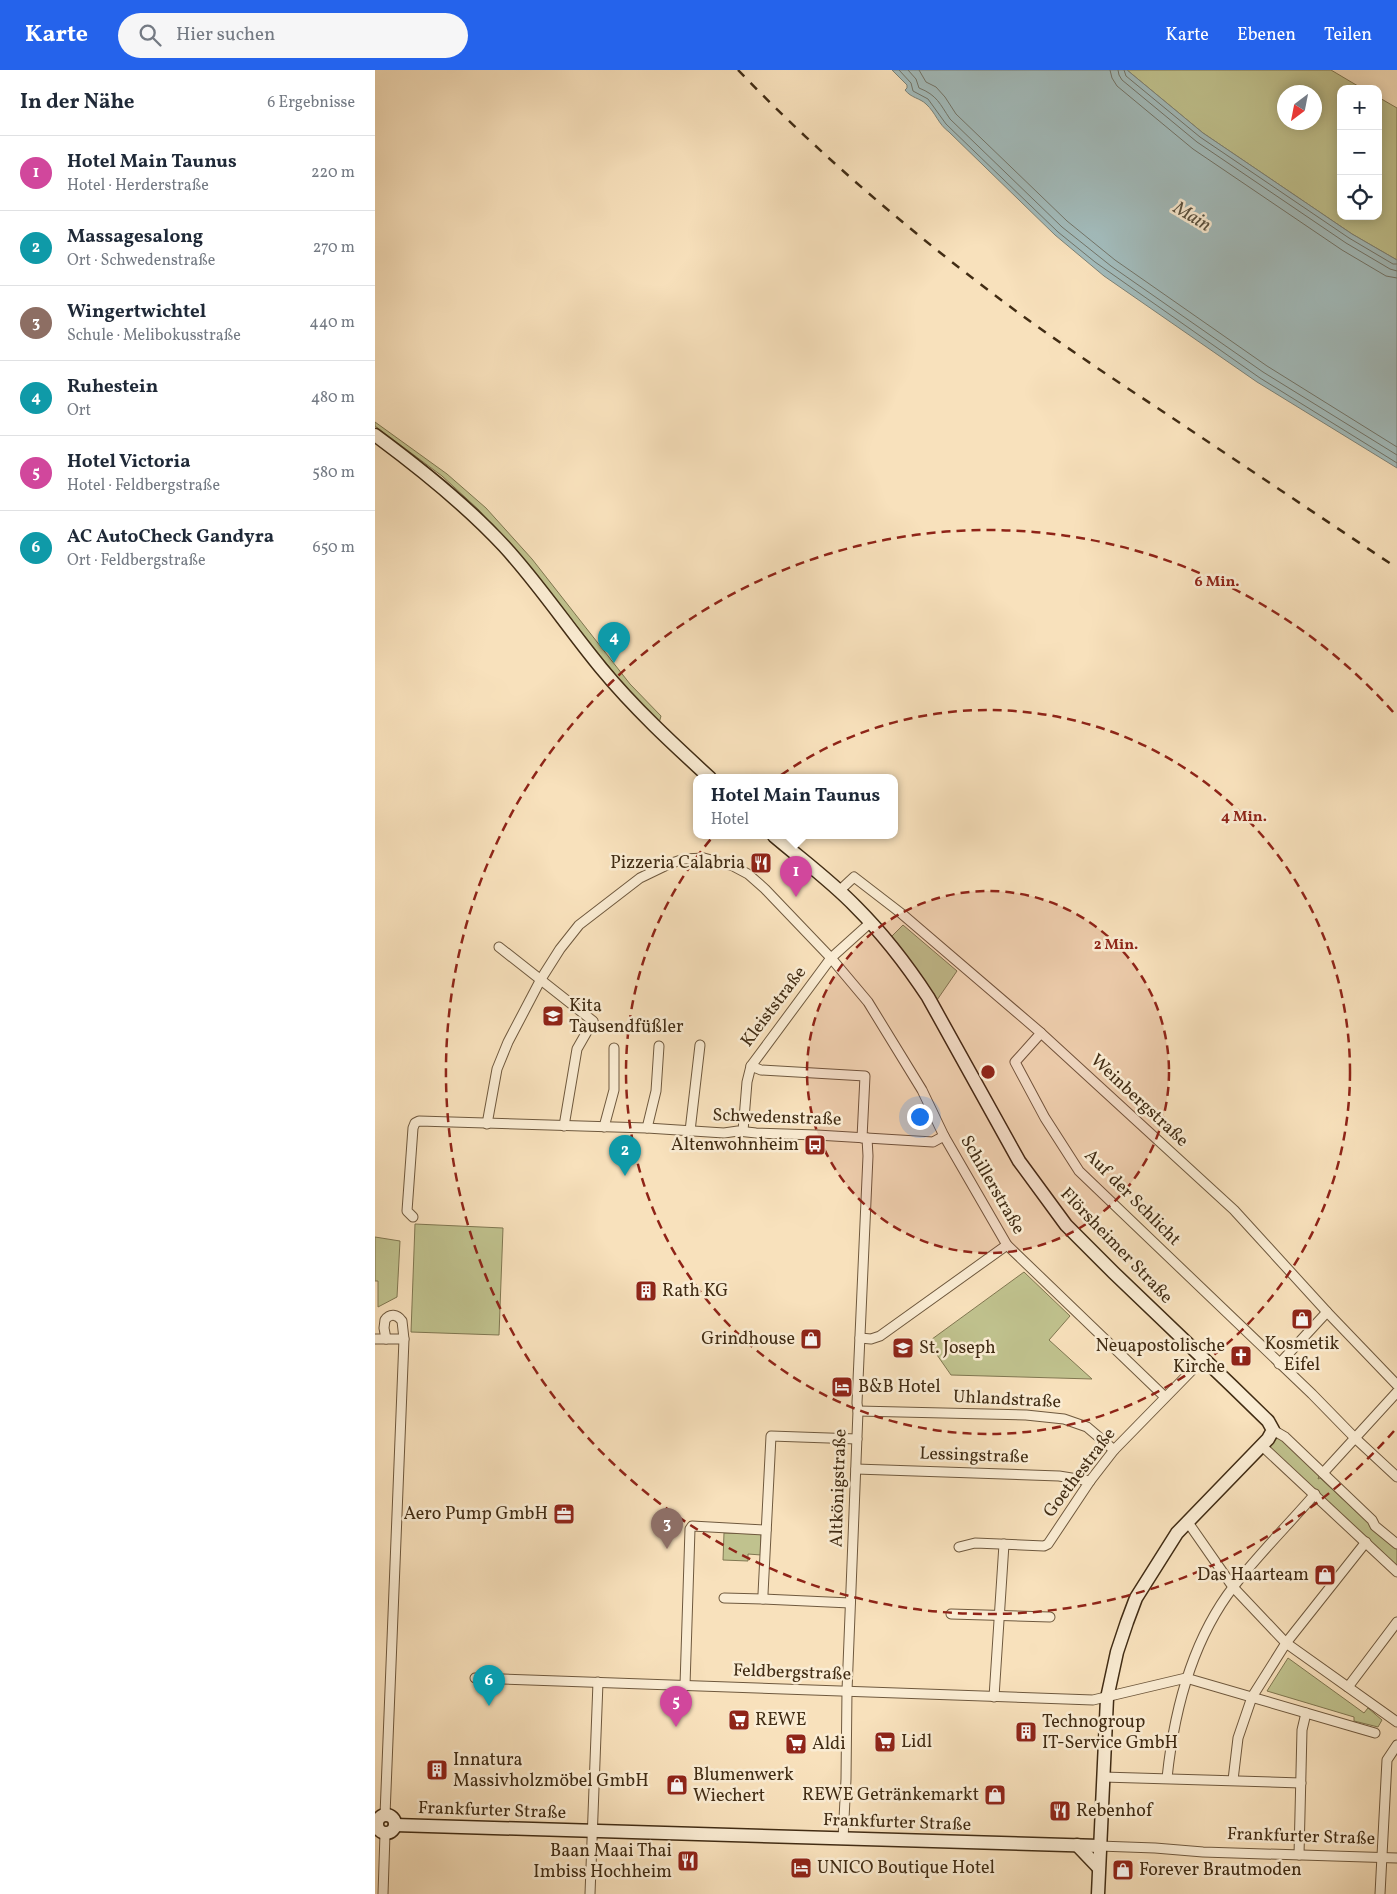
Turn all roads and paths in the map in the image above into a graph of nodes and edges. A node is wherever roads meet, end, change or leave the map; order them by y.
1 (375, 435) edge
2 (706, 774) edge
3 (778, 839) edge
4 (839, 891) junction
5 (871, 922) junction
6 (499, 947) dead end
7 (831, 958) junction
8 (541, 979) junction
9 (1041, 1033) junction
10 (700, 1045) dead end
11 (659, 1046) dead end
12 (614, 1048) dead end
13 (751, 1066) junction
14 (487, 1124) junction
15 (564, 1126) junction
16 (604, 1127) junction
17 (647, 1128) junction
18 (690, 1130) junction
19 (743, 1131) junction
20 (944, 1136) junction
21 (864, 1138) junction
22 (413, 1217) dead end
23 (1007, 1245) junction
24 (1327, 1312) junction
25 (861, 1338) junction
26 (375, 1339) edge
27 (404, 1339) junction
28 (386, 1340) junction
29 (1203, 1358) junction
30 (1279, 1364) junction
31 (1397, 1385) edge
32 (1397, 1392) edge
33 (1165, 1396) junction
34 (858, 1411) junction
35 (1273, 1430) junction
36 (1355, 1438) junction
37 (857, 1439) junction
38 (1262, 1446) junction
39 (1114, 1450) junction
40 (856, 1469) junction
41 (1323, 1473) junction
42 (1397, 1477) edge
43 (1090, 1481) junction
44 (1315, 1494) junction
45 (1187, 1521) junction
46 (766, 1530) junction
47 (1366, 1542) junction
48 (1004, 1544) junction
49 (1397, 1544) edge
50 (959, 1547) dead end
51 (1397, 1572) edge
52 (1233, 1587) junction
53 (724, 1598) dead end
54 (763, 1599) junction
55 (850, 1603) junction
56 (951, 1614) dead end
57 (999, 1615) junction
58 (1050, 1616) dead end
59 (1397, 1622) edge
60 (1286, 1643) junction
61 (475, 1678) dead end
62 (1186, 1678) junction
63 (598, 1682) junction
64 (685, 1685) junction
65 (1348, 1687) junction
66 (847, 1690) junction
67 (1252, 1696) junction
68 (994, 1697) junction
69 (1107, 1698) junction
70 (1306, 1713) junction
71 (1397, 1722) edge
72 (1375, 1733) dead end
73 (1397, 1746) edge
74 (1103, 1777) junction
75 (1167, 1778) junction
76 (1233, 1780) junction
77 (1301, 1783) junction
78 (385, 1815) junction
79 (395, 1825) junction
80 (379, 1828) edge
81 (592, 1831) junction
82 (843, 1839) junction
83 (1077, 1845) junction
84 (1099, 1846) junction
85 (1299, 1855) junction
86 (1382, 1857) junction
87 (1397, 1858) edge
88 (1098, 1867) junction
89 (383, 1894) edge
90 (590, 1894) edge
91 (1098, 1894) edge
92 (1380, 1894) edge

1 - 2 main road
3 - 4 main road, Flörsheimer Straße
4 - 5 main road, Flörsheimer Straße
4 - 9 street, Weinbergstraße
5 - 7 street, Kleiststraße
5 - 29 main road, Flörsheimer Straße
6 - 8 street
7 - 8 street, Schillerstraße
7 - 13 street, Kleiststraße
7 - 20 street, Schillerstraße
8 - 14 street, Schillerstraße
8 - 15 street
9 - 24 street, Weinbergstraße
9 - 30 street, Auf der Schlicht
10 - 18 street, Schwedenstraße
11 - 17 street
12 - 16 street
13 - 19 street, Kleiststraße
13 - 21 street, Schwedenstraße
14 - 15 street, Schwedenstraße
14 - 22 street, Schwedenstraße
15 - 16 street, Schwedenstraße
16 - 17 street, Schwedenstraße
17 - 18 street, Schwedenstraße
18 - 19 street, Schwedenstraße
19 - 21 street, Schwedenstraße
20 - 21 street, Schwedenstraße
20 - 23 street, Schillerstraße
21 - 25 street, Altkönigstraße
23 - 25 street
23 - 33 street, Schillerstraße
24 - 30 street
24 - 31 street, Weinbergstraße
25 - 34 street, Altkönigstraße
26 - 28 street
27 - 28 street
27 - 28 street
27 - 78 street
29 - 33 street, Goethestraße
29 - 35 main road, Flörsheimer Straße
30 - 36 street, Auf der Schlicht
32 - 36 street
33 - 39 street, Goethestraße
34 - 37 street, Altkönigstraße
34 - 39 street, Uhlandstraße
35 - 38 main road
35 - 41 street, Flörsheimer Straße
36 - 41 street
36 - 42 street, Auf der Schlicht
37 - 40 street, Altkönigstraße
37 - 46 street
38 - 44 street
38 - 45 main road
39 - 43 street, Goethestraße
40 - 43 street, Lessingstraße
40 - 55 street, Altkönigstraße
41 - 49 street, Flörsheimer Straße
43 - 48 street, Goethestraße
44 - 47 street
44 - 52 street
45 - 52 street
45 - 69 main road
46 - 54 street
46 - 64 street
47 - 51 street
47 - 60 street
48 - 50 street, Goethestraße
48 - 57 street
52 - 60 street
52 - 62 street
53 - 54 street
54 - 55 street
55 - 66 street, Altkönigstraße
56 - 57 street
57 - 58 street
57 - 68 street
59 - 65 street
60 - 65 street
60 - 67 street
61 - 63 street, Feldbergstraße
62 - 67 street
62 - 69 street, Feldbergstraße
62 - 75 street
63 - 64 street, Feldbergstraße
63 - 81 street
64 - 66 street, Feldbergstraße
65 - 71 street
66 - 68 street, Feldbergstraße
66 - 82 street, Altkönigstraße
67 - 70 street
67 - 76 street
68 - 69 street, Feldbergstraße
69 - 74 main road
70 - 72 street
70 - 77 street
73 - 86 street
74 - 75 street
74 - 84 main road
75 - 76 street
76 - 77 street
77 - 85 street
78 - 79 main road
78 - 80 main road
79 - 80 main road
79 - 81 main road, Frankfurter Straße
80 - 89 street
81 - 82 main road, Frankfurter Straße
81 - 90 street
82 - 83 main road, Frankfurter Straße
83 - 84 main road, Frankfurter Straße
83 - 88 main road
84 - 85 street, Frankfurter Straße
84 - 88 main road
85 - 86 street, Frankfurter Straße
86 - 87 street, Frankfurter Straße
86 - 92 street
88 - 91 main road

